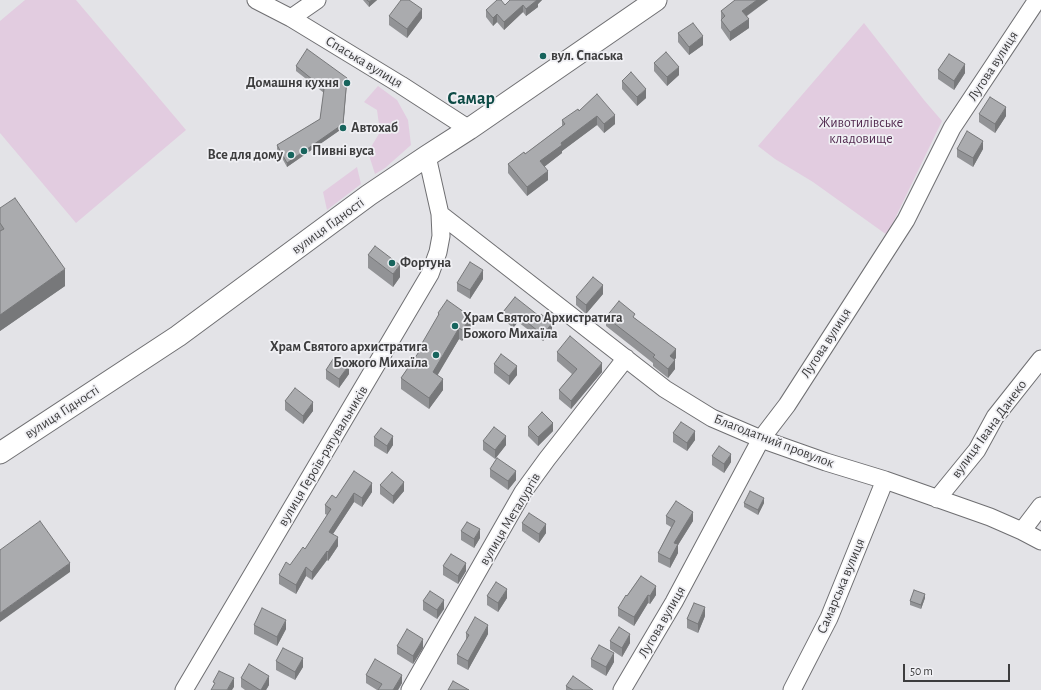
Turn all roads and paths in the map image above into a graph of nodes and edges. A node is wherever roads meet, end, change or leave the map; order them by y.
1 (256, 0) edge
2 (317, 0) edge
3 (656, 0) edge
4 (1036, 0) edge
5 (291, 18) junction
6 (469, 129) junction
7 (427, 156) junction
8 (440, 214) junction
9 (626, 358) junction
10 (1041, 359) edge
11 (761, 439) junction
12 (0, 453) edge
13 (885, 480) junction
14 (937, 498) junction
15 (1041, 506) edge
16 (1022, 531) junction
17 (1041, 542) edge
18 (184, 690) edge
19 (410, 690) edge
20 (622, 690) edge
21 (792, 690) edge

1 - 5 street, Спаська вулиця
2 - 5 street
3 - 6 main road, вулиця Гідності
4 - 11 street, Лугова вулиця
5 - 6 street, Спаська вулиця
6 - 7 main road, вулиця Гідності
7 - 8 street, вулиця Героїв-рятувальників
7 - 12 main road, вулиця Гідності
8 - 9 street, Благодатний провулок
8 - 18 street, вулиця Героїв-рятувальників
9 - 11 street, Благодатний провулок
9 - 19 street, вулиця Металургів
10 - 14 street, вулиця Івана Данеко
11 - 13 street, Благодатний провулок
11 - 20 street, Лугова вулиця
13 - 14 street, Благодатний провулок
13 - 21 street, Самарська вулиця
14 - 16 street, Благодатний провулок
15 - 16 street
16 - 17 street, Благодатний провулок

